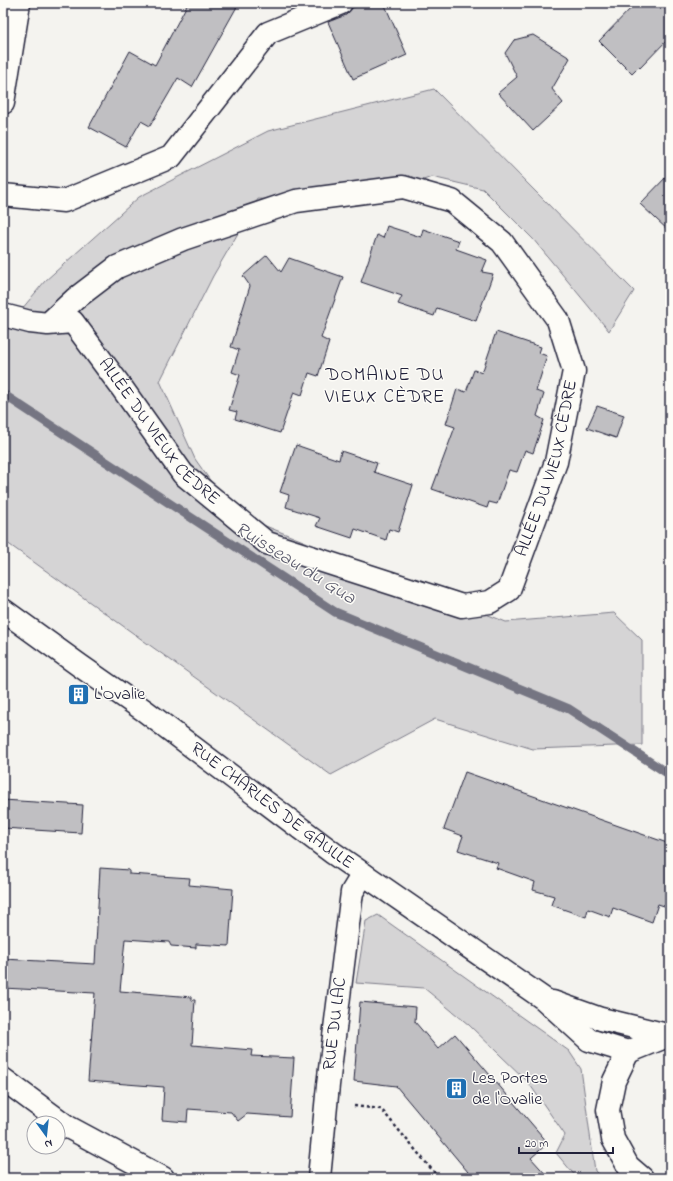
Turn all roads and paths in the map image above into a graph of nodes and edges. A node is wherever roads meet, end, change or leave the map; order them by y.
1 (19, 3) edge
2 (341, 3) edge
3 (3, 103) edge
4 (3, 195) edge
5 (3, 315) edge
6 (48, 324) junction
7 (3, 610) edge
8 (363, 874) junction
9 (544, 999) junction
10 (669, 1035) edge
11 (628, 1052) junction
12 (3, 1079) edge
13 (326, 1103) junction
14 (163, 1178) edge
15 (319, 1178) edge
16 (439, 1178) edge
17 (642, 1178) edge

1 - 3 street
2 - 4 street
5 - 6 street, ALLÉE DU VIEUX CÈDRE
6 - 6 street, ALLÉE DU VIEUX CÈDRE
7 - 8 street, RUE CHARLES DE GAULLE
8 - 9 street, RUE CHARLES DE GAULLE
8 - 13 street, RUE DU LAC
9 - 10 street, RUE CHARLES DE GAULLE
9 - 11 street, RUE CHARLES DE GAULLE
10 - 11 street, RUE CHARLES DE GAULLE
11 - 17 street
12 - 14 street
13 - 15 street, RUE DU LAC
13 - 16 path

